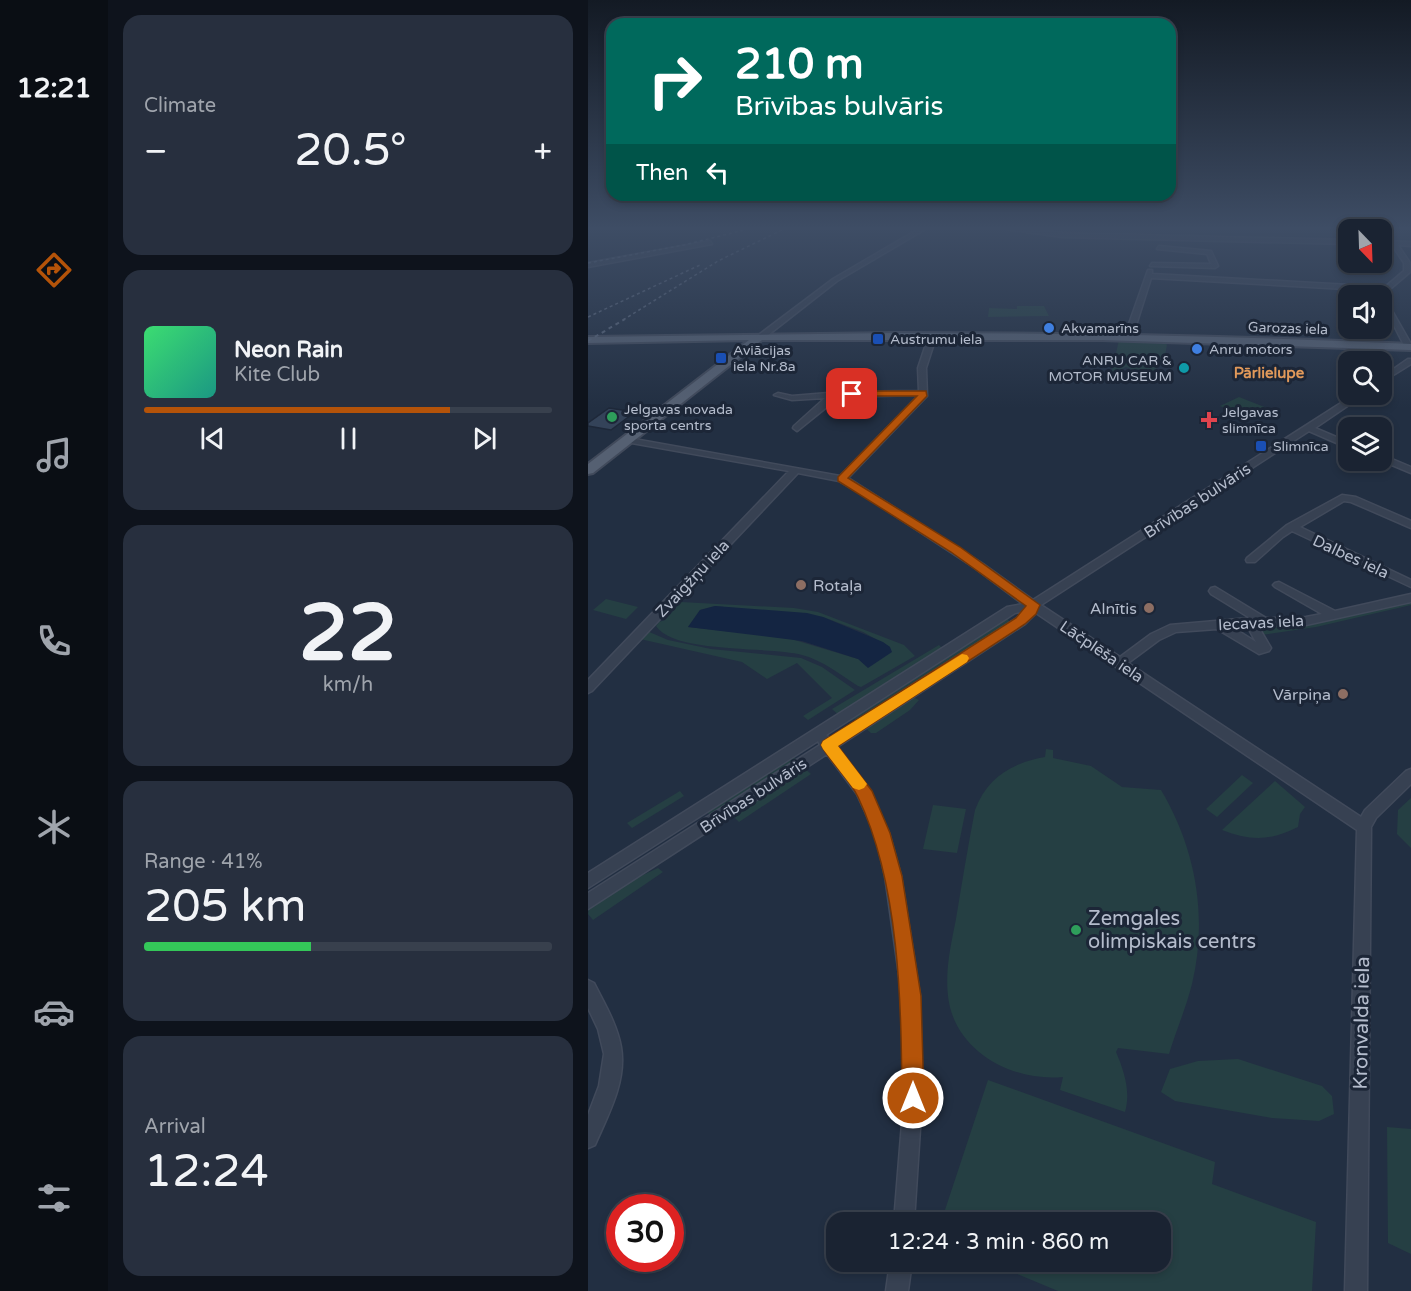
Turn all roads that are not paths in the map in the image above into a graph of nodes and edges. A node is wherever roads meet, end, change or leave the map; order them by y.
1 (825, 287) edge
2 (1144, 287) edge
3 (1392, 315) edge
4 (760, 337) junction
5 (932, 337) junction
6 (1128, 338) junction
7 (588, 340) edge
8 (1410, 347) edge
9 (1411, 360) edge
10 (1392, 373) edge
11 (922, 393) junction
12 (777, 395) dead end
13 (830, 396) junction
14 (1344, 405) edge
15 (796, 428) dead end
16 (1308, 428) junction
17 (626, 439) junction
18 (1338, 441) edge
19 (1392, 462) edge
20 (588, 470) edge
21 (796, 470) junction
22 (1411, 470) edge
23 (842, 479) junction
24 (1411, 525) edge
25 (1291, 527) junction
26 (1251, 560) dead end
27 (1411, 584) edge
28 (1279, 585) dead end
29 (1215, 591) dead end
30 (1411, 598) edge
31 (1033, 605) junction
32 (1333, 615) junction
33 (1256, 622) junction
34 (1218, 624) junction
35 (1119, 664) junction
36 (588, 688) edge
37 (823, 740) junction
38 (1411, 775) edge
39 (1364, 826) junction
40 (588, 880) edge
41 (588, 902) edge
42 (588, 989) edge
43 (588, 1138) edge
44 (905, 1212) edge
45 (900, 1272) edge
46 (897, 1291) edge
47 (1356, 1291) edge

1 - 4 street
2 - 6 street
3 - 8 street
4 - 5 main road, Garozas iela
4 - 7 main road, Garozas iela
4 - 17 main road
5 - 6 main road, Garozas iela
5 - 11 street
6 - 8 main road, Garozas iela
9 - 10 street
11 - 13 street
11 - 23 street
12 - 13 street
13 - 15 street
14 - 16 street, Brīvības bulvāris
16 - 18 street
16 - 31 street, Brīvības bulvāris
17 - 20 main road
17 - 21 street, Lāčplēša iela
19 - 22 street
21 - 23 street, Lāčplēša iela
21 - 36 street, Zvaigžņu iela
23 - 31 street, Lāčplēša iela
24 - 25 street
25 - 26 street
25 - 27 street, Dalbes iela
28 - 32 street
29 - 33 street
30 - 32 street, Iecavas iela
31 - 35 street, Lāčplēša iela
31 - 37 street, Brīvības bulvāris
32 - 33 street, Iecavas iela
33 - 34 street, Iecavas iela
33 - 34 street
34 - 35 street, Iecavas iela
35 - 39 street, Lāčplēša iela
37 - 40 street, Brīvības bulvāris
37 - 41 street, Brīvības bulvāris
37 - 44 street
38 - 39 street
39 - 47 street, Kronvalda iela
42 - 43 street
45 - 46 street

